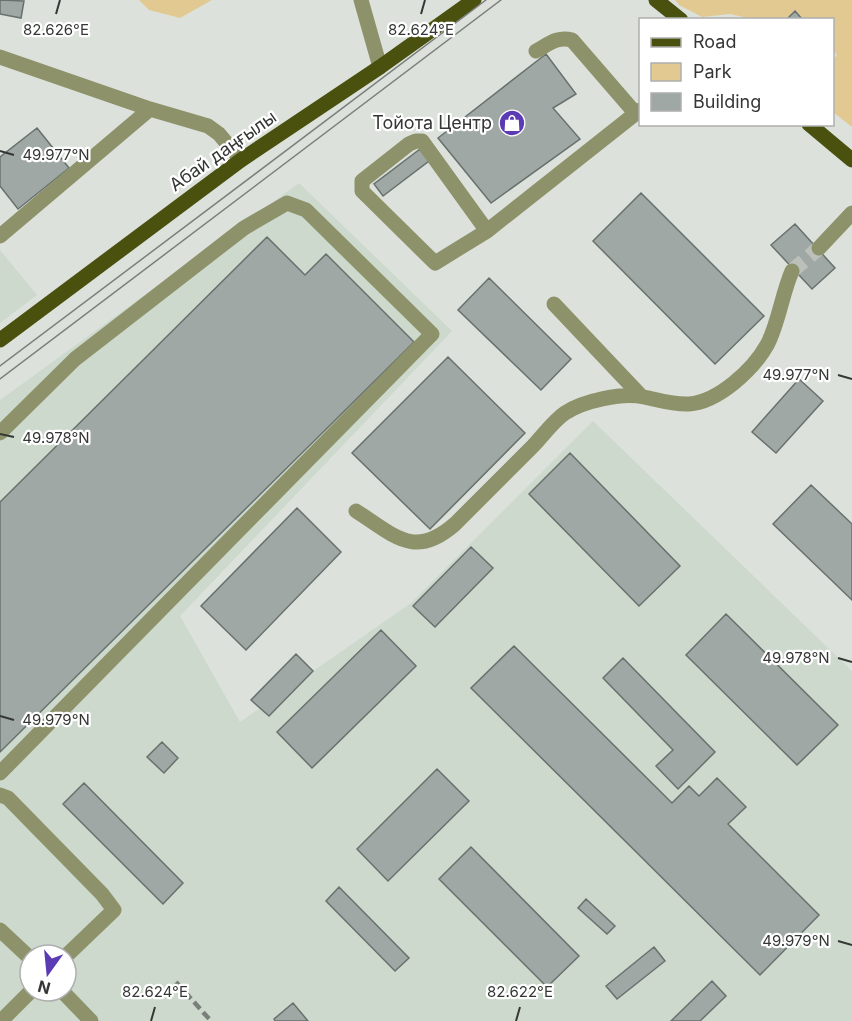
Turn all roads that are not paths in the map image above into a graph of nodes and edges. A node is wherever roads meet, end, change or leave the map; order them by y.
1 (361, 0) edge
2 (474, 0) edge
3 (656, 0) edge
4 (678, 18) edge
5 (536, 51) dead end
6 (0, 57) edge
7 (380, 67) junction
8 (150, 109) junction
9 (638, 112) edge
10 (810, 126) edge
11 (241, 160) junction
12 (852, 160) edge
13 (852, 213) edge
14 (487, 231) junction
15 (0, 236) edge
16 (819, 248) tunnel mouth
17 (792, 272) tunnel mouth
18 (554, 304) dead end
19 (2, 333) edge
20 (641, 396) junction
21 (0, 433) edge
22 (356, 511) dead end
23 (0, 773) edge
24 (0, 795) edge
25 (0, 930) edge
26 (78, 945) edge
27 (18, 947) edge
28 (19, 1003) edge
29 (74, 1003) edge
30 (1, 1021) edge
31 (91, 1021) edge

1 - 7 street
2 - 7 main road, Абай даңғылы
3 - 4 main road
5 - 9 street
6 - 8 street
7 - 11 main road, Абай даңғылы
8 - 11 street
8 - 15 street
9 - 14 street
10 - 12 main road
11 - 19 main road, Абай даңғылы
13 - 16 street
14 - 14 street
17 - 20 street
18 - 20 street
20 - 22 street
21 - 23 street
24 - 26 street
25 - 27 street
28 - 30 street
29 - 31 street

